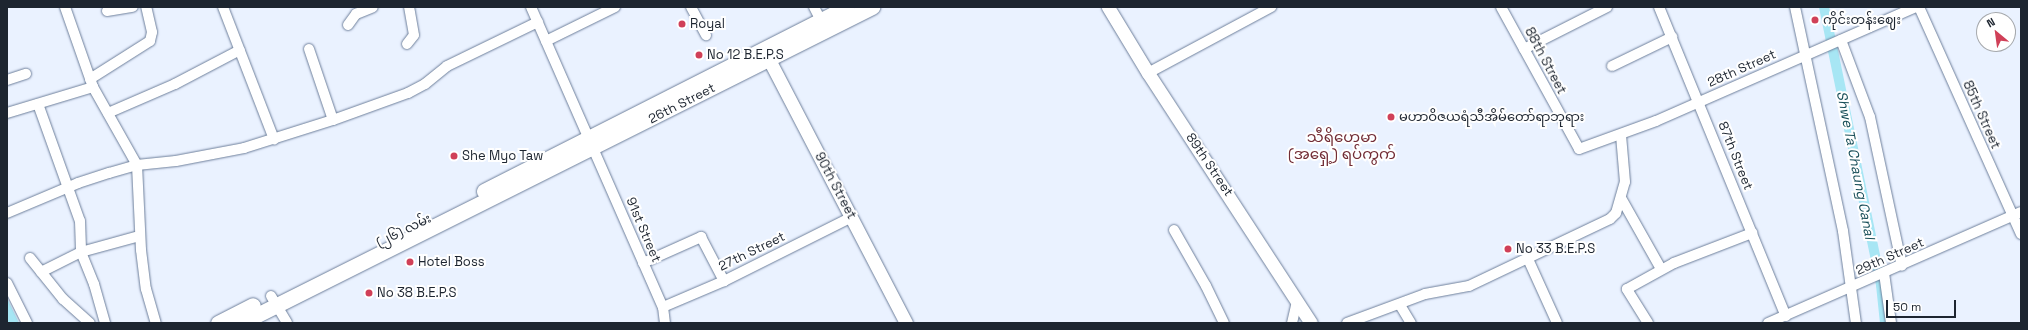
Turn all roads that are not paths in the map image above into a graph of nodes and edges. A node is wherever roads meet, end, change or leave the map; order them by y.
1 (65, 7) edge
2 (133, 7) edge
3 (146, 7) edge
4 (223, 7) edge
5 (373, 7) edge
6 (410, 7) edge
7 (531, 7) edge
8 (615, 7) edge
9 (691, 7) edge
10 (847, 7) edge
11 (872, 7) edge
12 (1108, 7) edge
13 (1271, 7) edge
14 (1501, 7) edge
15 (1607, 7) edge
16 (1659, 7) edge
17 (1795, 7) edge
18 (1918, 7) edge
19 (107, 12) dead end
20 (820, 19) edge
21 (538, 22) junction
22 (348, 25) dead end
23 (706, 35) dead end
24 (1672, 37) junction
25 (546, 40) junction
26 (1837, 42) junction
27 (407, 44) dead end
28 (309, 49) dead end
29 (1524, 49) junction
30 (240, 50) junction
31 (767, 55) junction
32 (1804, 55) junction
33 (1612, 66) dead end
34 (1148, 73) junction
35 (26, 74) dead end
36 (7, 80) edge
37 (92, 83) junction
38 (1699, 103) junction
39 (38, 104) junction
40 (7, 113) edge
41 (108, 113) junction
42 (333, 120) junction
43 (1621, 135) junction
44 (274, 139) junction
45 (592, 143) junction
46 (1577, 149) joint
47 (137, 165) junction
48 (69, 187) junction
49 (1621, 198) junction
50 (7, 213) edge
51 (2017, 214) edge
52 (852, 217) junction
53 (1174, 230) dead end
54 (1752, 233) junction
55 (2021, 234) edge
56 (139, 236) junction
57 (81, 252) junction
58 (30, 258) dead end
59 (1528, 259) junction
60 (643, 263) junction
61 (1902, 266) junction
62 (1661, 269) junction
63 (41, 272) junction
64 (1884, 274) junction
65 (724, 281) junction
66 (7, 283) edge
67 (1852, 288) junction
68 (274, 300) junction
69 (1297, 302) junction
70 (1400, 305) junction
71 (663, 307) junction
72 (1786, 316) junction
73 (27, 323) edge
74 (90, 323) edge
75 (105, 323) edge
76 (156, 323) edge
77 (218, 323) edge
78 (241, 323) edge
79 (287, 323) edge
80 (665, 323) edge
81 (906, 323) edge
82 (1224, 323) edge
83 (1292, 323) edge
84 (1311, 323) edge
85 (1347, 323) edge
86 (1411, 323) edge
87 (1558, 323) edge
88 (1648, 323) edge
89 (1768, 323) edge
90 (1856, 323) edge
91 (1891, 323) edge

1 - 37 street
2 - 19 street
3 - 37 street
4 - 30 street
5 - 22 street
6 - 27 street
7 - 21 street, 91st Street
8 - 25 street
9 - 23 street
10 - 20 main road
11 - 20 main road
12 - 34 street, 89th Street
13 - 34 street
14 - 29 street, 88th Street
15 - 29 street
16 - 24 street, 87th Street
17 - 32 street
18 - 26 street, 28th Street
18 - 51 street, 85th Street
20 - 31 main road
21 - 25 street, 91st Street
21 - 42 street
24 - 33 street
24 - 38 street, 87th Street
25 - 45 street, 91st Street
26 - 32 street, 28th Street
26 - 61 street
28 - 42 street
29 - 46 street, 88th Street
30 - 41 street
30 - 44 street
31 - 45 main road, 26th Street
31 - 52 street, 90th Street
32 - 38 street, 28th Street
32 - 67 street
34 - 69 street, 89th Street
35 - 36 street
37 - 39 street
37 - 41 street
38 - 43 street, 28th Street
38 - 54 street, 87th Street
39 - 40 street
39 - 48 street
41 - 47 street
42 - 44 street
43 - 46 street, 28th Street
43 - 49 street
44 - 47 street
45 - 60 street, 91st Street
45 - 68 main road, (၂၆) လမ်း
47 - 48 street
47 - 56 street
48 - 50 street
48 - 57 street
49 - 59 street
49 - 62 street
51 - 55 street, 85th Street
51 - 61 street, 29th Street
52 - 65 street, 27th Street
52 - 81 street, 90th Street
53 - 82 street
54 - 62 street
54 - 72 street, 87th Street
56 - 57 street
56 - 76 street
57 - 63 street
57 - 75 street
58 - 63 street
59 - 70 street
59 - 87 street
60 - 65 street
60 - 71 street, 91st Street
61 - 64 street, 29th Street
62 - 88 street
63 - 74 street
64 - 67 street, 29th Street
64 - 91 street
65 - 71 street, 27th Street
66 - 73 street
67 - 72 street, 29th Street
67 - 90 street
68 - 77 main road, (၂၆) လမ်း
68 - 78 main road, (၂၆) လမ်း
68 - 79 street
69 - 83 street
69 - 84 street, 89th Street
70 - 85 street
70 - 86 street
71 - 80 street, 91st Street
72 - 89 street, 29th Street

